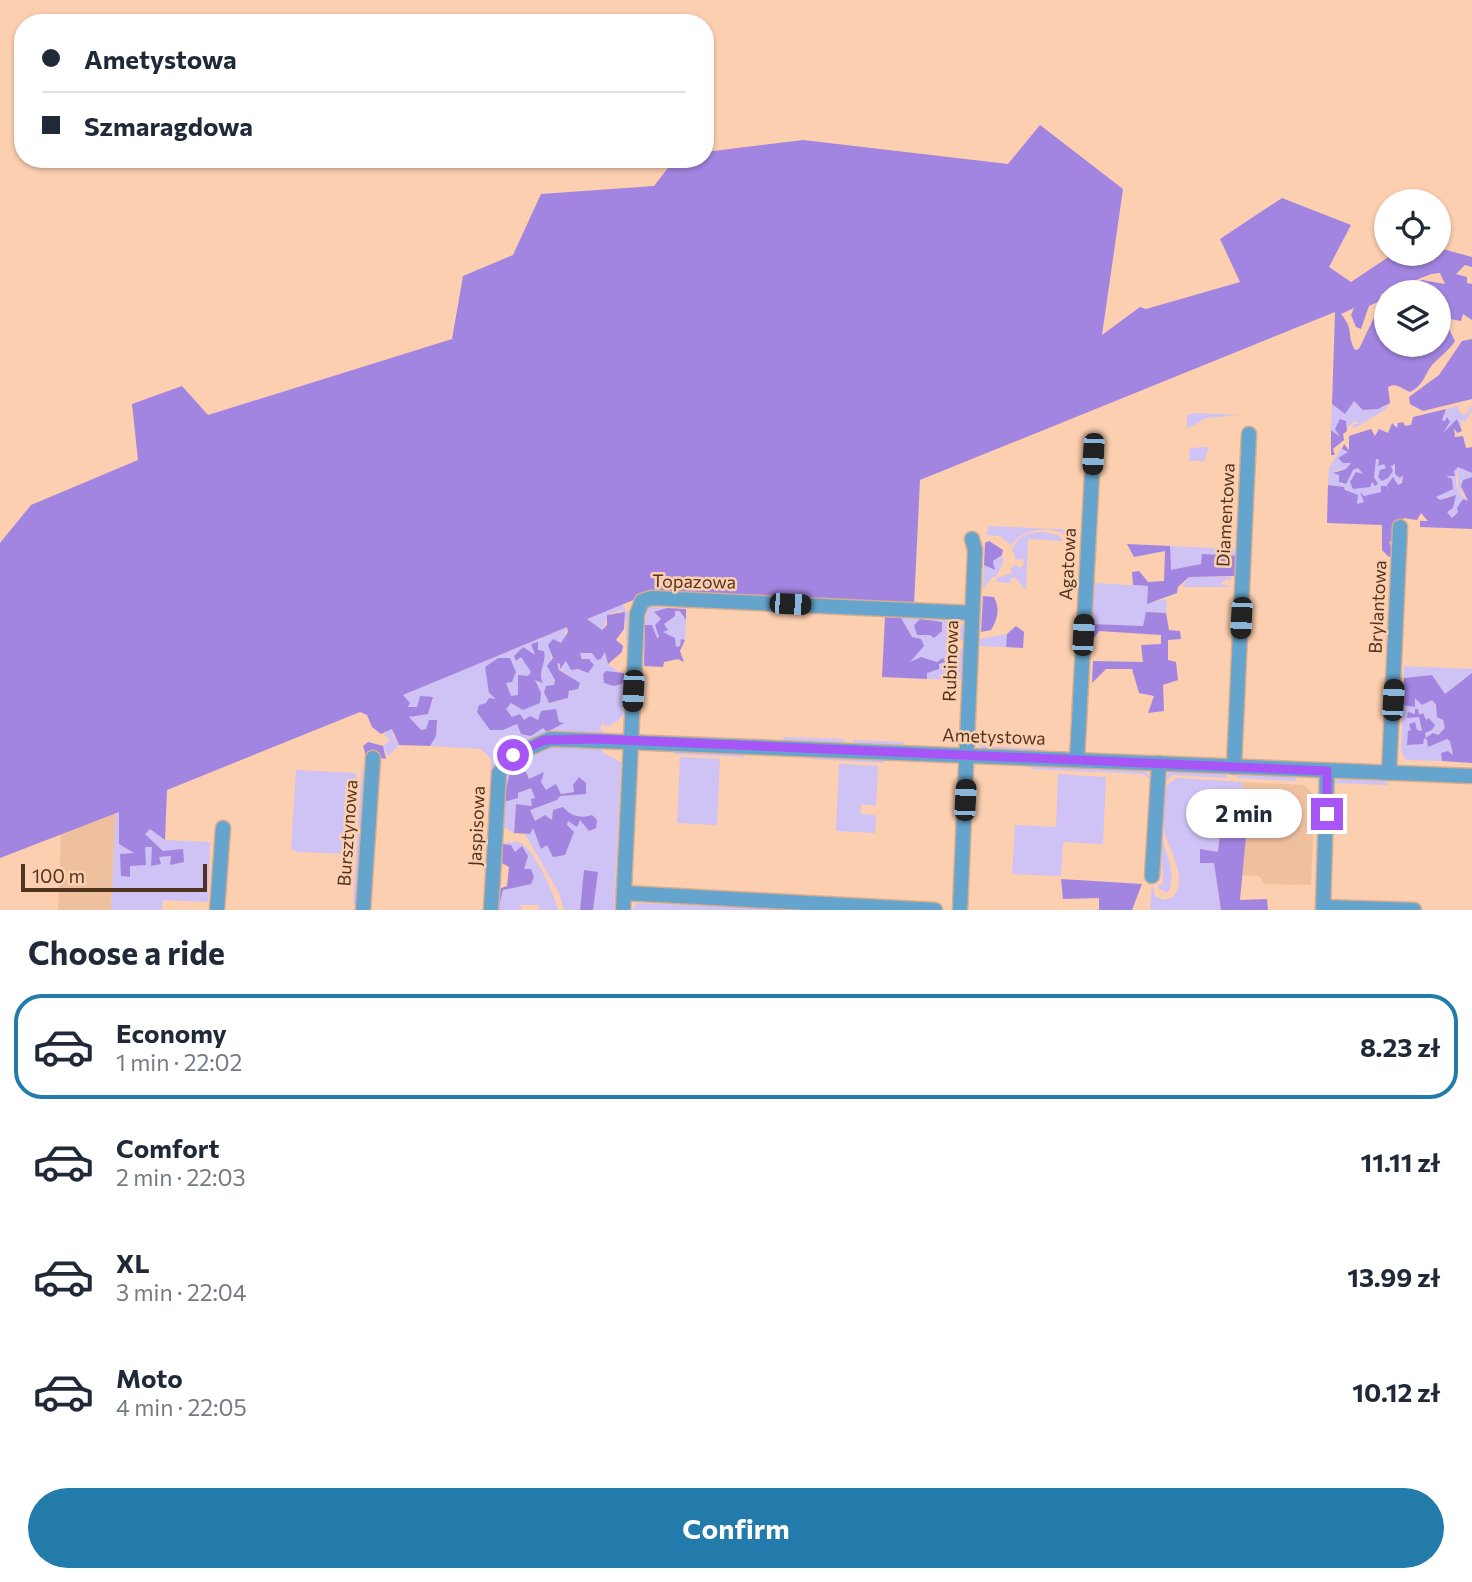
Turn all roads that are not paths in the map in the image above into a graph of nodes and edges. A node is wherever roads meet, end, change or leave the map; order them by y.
1 (1249, 434) dead end
2 (1093, 454) dead end
3 (1400, 527) dead end
4 (972, 539) dead end
5 (972, 613) junction
6 (631, 741) junction
7 (517, 752) joint
8 (967, 755) junction
9 (373, 758) dead end
10 (1077, 760) junction
11 (1159, 763) junction
12 (1234, 766) junction
13 (1327, 771) junction
14 (1389, 773) junction
15 (1472, 776) edge
16 (223, 828) dead end
17 (1152, 876) dead end
18 (624, 893) junction
19 (1323, 908) edge
20 (217, 910) edge
21 (363, 910) edge
22 (491, 910) edge
23 (623, 910) edge
24 (935, 910) edge
25 (960, 910) edge
26 (1414, 910) edge

1 - 12 street, Diamentowa
2 - 10 street, Agatowa
3 - 14 street, Brylantowa
4 - 5 street, Rubinowa
5 - 6 street, Topazowa
5 - 8 street, Rubinowa
6 - 7 street, Ametystowa
6 - 8 street, Ametystowa
6 - 18 street, Topazowa
7 - 22 street, Jaspisowa
8 - 10 street, Ametystowa
8 - 25 street, Rubinowa
9 - 21 street, Bursztynowa
10 - 11 street, Ametystowa
11 - 12 street, Ametystowa
11 - 17 street
12 - 13 street, Ametystowa
13 - 14 street, Ametystowa
13 - 19 street
14 - 15 street, Ametystowa
16 - 20 street
18 - 23 street, Topazowa
18 - 24 street
19 - 26 street

